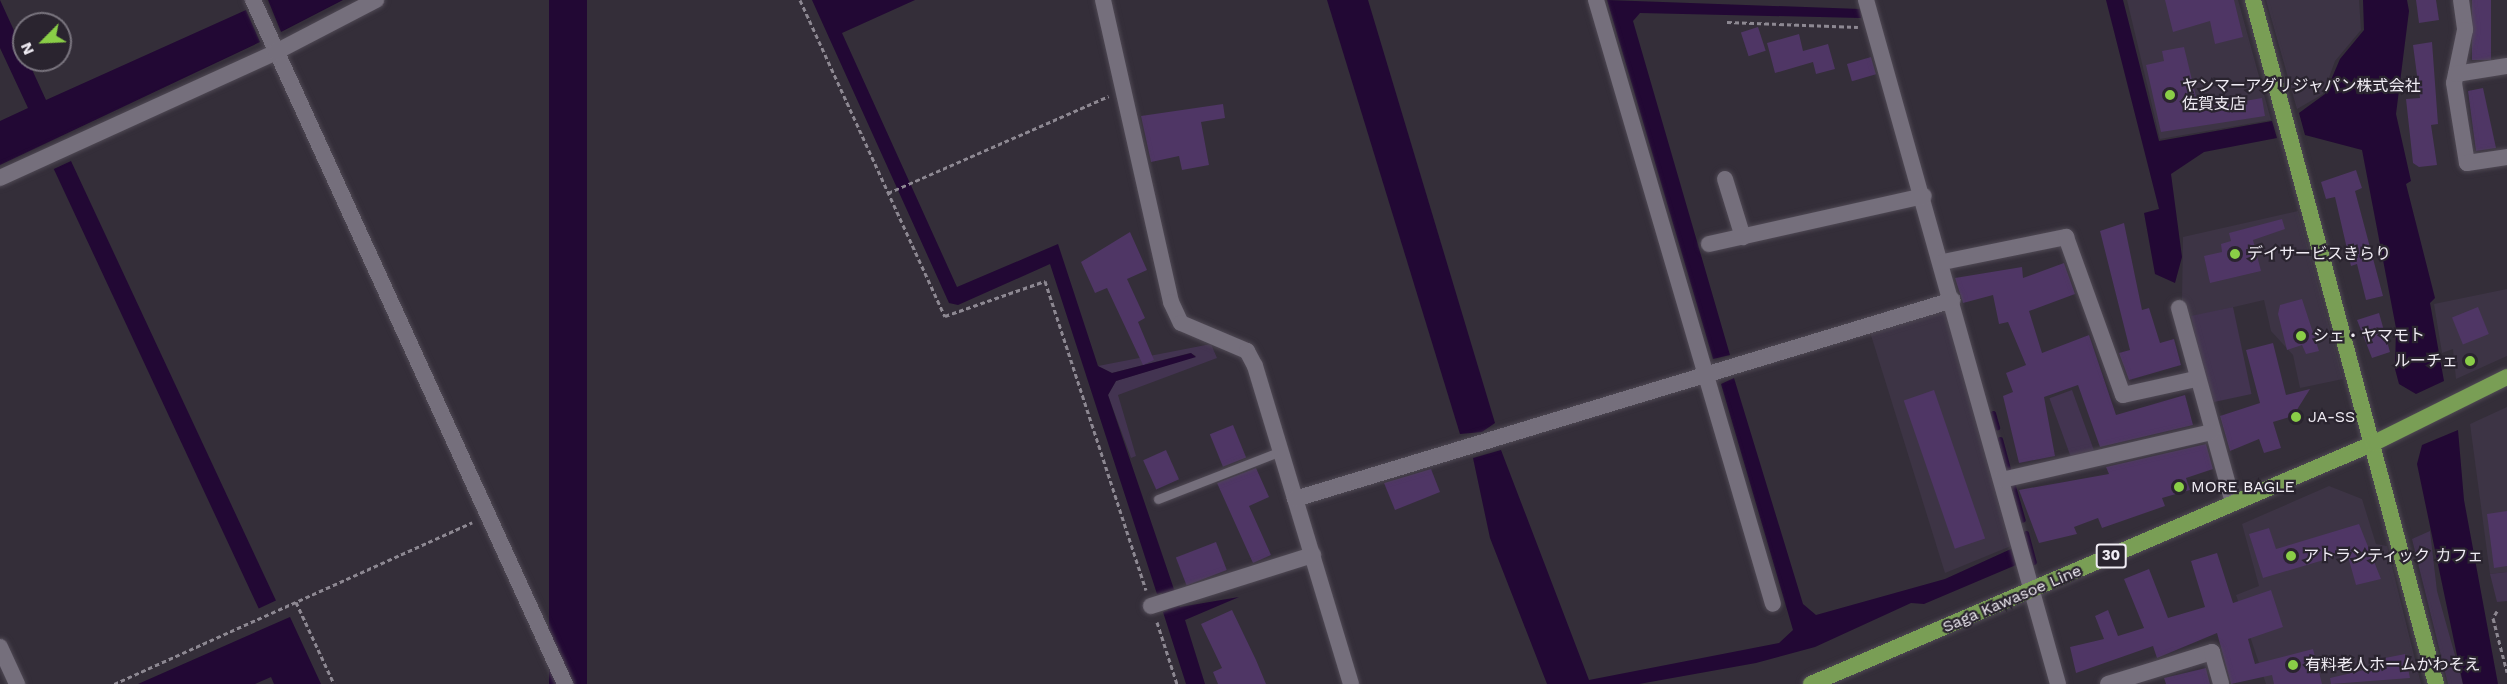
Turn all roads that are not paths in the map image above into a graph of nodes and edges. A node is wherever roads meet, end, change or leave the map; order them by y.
1 (253, 0) edge
2 (376, 0) edge
3 (1103, 0) edge
4 (1596, 0) edge
5 (1866, 0) edge
6 (2253, 0) edge
7 (2461, 0) edge
8 (276, 52) junction
9 (2507, 66) edge
10 (2456, 74) junction
11 (2507, 157) edge
12 (0, 178) edge
13 (1725, 179) dead end
14 (1924, 196) junction
15 (1743, 237) junction
16 (1709, 244) dead end
17 (1943, 262) junction
18 (1953, 300) junction
19 (2179, 308) dead end
20 (1707, 374) junction
21 (2507, 377) edge
22 (2196, 379) junction
23 (2211, 432) junction
24 (2374, 443) junction
25 (1281, 452) junction
26 (2002, 480) junction
27 (1158, 499) dead end
28 (1295, 499) junction
29 (2233, 502) junction
30 (1313, 555) junction
31 (2032, 591) junction
32 (1156, 604) road end
33 (1773, 604) dead end
34 (0, 647) edge
35 (17, 684) edge
36 (565, 684) edge
37 (1351, 684) edge
38 (1811, 684) edge
39 (2058, 684) edge
40 (2108, 684) edge
41 (2221, 684) edge
42 (2436, 684) edge

1 - 8 street
2 - 8 street
3 - 25 street
4 - 20 street
5 - 14 street
6 - 24 main road
7 - 10 street
8 - 12 street
8 - 36 street
9 - 10 street
10 - 11 street
13 - 15 street
14 - 15 street
14 - 17 street
15 - 16 street
17 - 18 street
17 - 22 street
18 - 20 street
18 - 26 street
19 - 22 street
20 - 28 street
20 - 33 street
21 - 24 main road, Saga Kawasoe Line / 30
22 - 23 street
23 - 26 street
23 - 29 street
24 - 29 main road, Saga Kawasoe Line / 30
24 - 42 main road
25 - 27 lane
25 - 28 street
26 - 31 street
28 - 30 street
29 - 31 main road, Saga Kawasoe Line / 30
30 - 32 street
30 - 37 street
31 - 38 main road, Saga Kawasoe Line / 30
31 - 39 street
34 - 35 street
40 - 41 street

